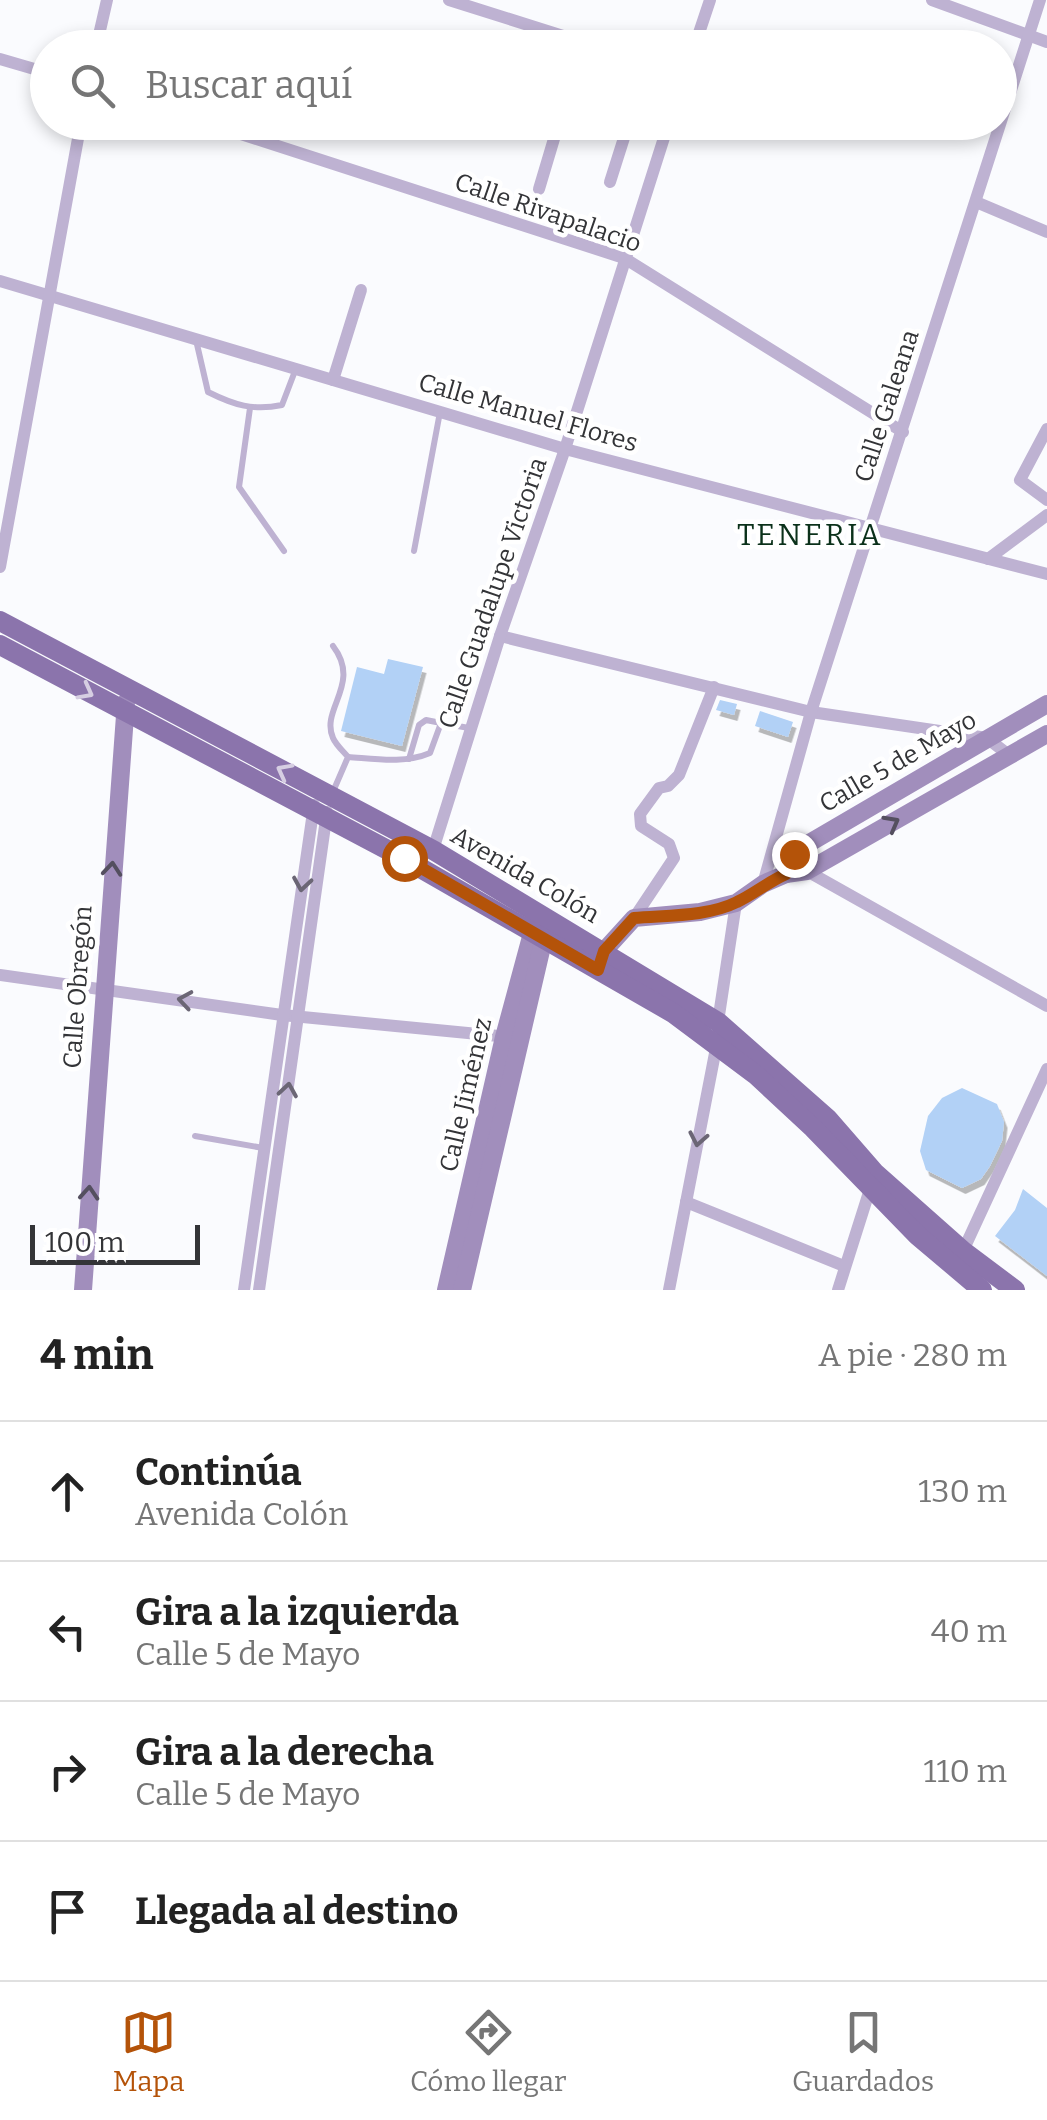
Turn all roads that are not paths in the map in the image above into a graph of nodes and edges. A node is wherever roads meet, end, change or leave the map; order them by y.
1 (106, 0) edge
2 (449, 0) edge
3 (710, 0) edge
4 (932, 0) edge
5 (1040, 0) edge
6 (100, 30) edge
7 (538, 30) edge
8 (700, 30) edge
9 (1014, 30) edge
10 (1017, 31) edge
11 (1028, 35) junction
12 (1047, 42) edge
13 (0, 59) edge
14 (30, 68) edge
15 (1017, 70) edge
16 (78, 140) edge
17 (260, 140) edge
18 (553, 140) edge
19 (623, 140) edge
20 (663, 140) edge
21 (995, 140) edge
22 (610, 182) dead end
23 (539, 189) dead end
24 (976, 202) junction
25 (1047, 232) edge
26 (624, 258) junction
27 (0, 281) edge
28 (362, 290) dead end
29 (50, 295) junction
30 (196, 339) junction
31 (296, 369) junction
32 (333, 380) junction
33 (250, 408) junction
34 (440, 412) junction
35 (1047, 429) edge
36 (903, 432) junction
37 (565, 449) junction
38 (1047, 500) edge
39 (1047, 515) edge
40 (871, 528) junction
41 (284, 551) dead end
42 (414, 551) dead end
43 (988, 559) junction
44 (0, 567) edge
45 (1047, 574) edge
46 (0, 621) edge
47 (500, 636) junction
48 (0, 645) edge
49 (333, 646) dead end
50 (714, 687) junction
51 (127, 688) junction
52 (1047, 704) edge
53 (124, 712) junction
54 (812, 712) junction
55 (442, 723) junction
56 (471, 728) junction
57 (1047, 734) edge
58 (986, 738) junction
59 (1010, 756) junction
60 (348, 757) junction
61 (409, 760) junction
62 (322, 803) junction
63 (433, 850) junction
64 (794, 854) junction
65 (807, 870) junction
66 (786, 874) junction
67 (762, 884) junction
68 (736, 903) junction
69 (634, 918) junction
70 (541, 925) junction
71 (601, 960) junction
72 (0, 975) edge
73 (102, 988) junction
74 (1047, 1006) edge
75 (282, 1015) junction
76 (300, 1017) junction
77 (718, 1022) junction
78 (511, 1037) junction
79 (717, 1044) junction
80 (1047, 1069) edge
81 (195, 1136) dead end
82 (271, 1140) junction
83 (870, 1189) junction
84 (686, 1202) junction
85 (470, 1218) junction
86 (963, 1251) junction
87 (256, 1258) junction
88 (844, 1266) junction
89 (82, 1290) edge
90 (244, 1290) edge
91 (258, 1290) edge
92 (447, 1290) edge
93 (462, 1290) edge
94 (670, 1290) edge
95 (838, 1290) edge
96 (982, 1290) edge
97 (1015, 1290) edge

1 - 6 street
2 - 7 street
3 - 8 street
4 - 9 street
5 - 11 street, Calle Galeana
10 - 11 street
11 - 12 street
11 - 15 street, Calle Galeana
13 - 14 street
16 - 29 street
17 - 26 street, Calle Rivapalacio
18 - 23 street
19 - 22 street
20 - 26 street, Calle Guadalupe Victoria
21 - 24 street, Calle Galeana
24 - 25 street
24 - 36 street, Calle Galeana
26 - 36 street, Calle Rivapalacio
26 - 37 street, Calle Guadalupe Victoria
27 - 29 street, Calle Manuel Flores
28 - 32 street
29 - 30 street, Calle Manuel Flores
29 - 44 street
30 - 31 street, Calle Manuel Flores
30 - 33 lane
31 - 32 street, Calle Manuel Flores
31 - 33 lane
32 - 34 street, Calle Manuel Flores
33 - 41 lane
34 - 37 street, Calle Manuel Flores
34 - 42 lane
35 - 38 street
36 - 40 street, Calle Galeana
37 - 40 street, Calle Manuel Flores
37 - 47 street, Calle Guadalupe Victoria
39 - 43 street
40 - 43 street, Calle Manuel Flores
40 - 54 street, Calle Galeana
43 - 45 street, Calle Manuel Flores
46 - 51 main road, Avenida Colón
47 - 50 street
47 - 56 street, Calle Guadalupe Victoria
48 -> 53 main road, Avenida Colón
49 - 60 lane
50 - 54 street
50 - 69 street
51 - 53 street, Calle Obregón
62 -> 51 main road, Avenida Colón
52 - 58 street, Calle 5 de Mayo
53 - 62 main road, Avenida Colón
73 -> 53 street, Calle Obregón
54 - 58 street
54 - 67 street, Calle Galeana
55 - 56 lane
55 - 61 lane
55 - 61 lane
56 - 63 street, Calle Guadalupe Victoria
57 - 59 street, Calle 5 de Mayo
58 - 59 street
58 - 64 street, Calle 5 de Mayo
65 -> 59 street, Calle 5 de Mayo
60 - 61 lane
60 - 62 lane
62 - 63 main road, Avenida Colón
62 - 70 main road, Avenida Colón
62 -> 75 street
62 - 76 street
63 - 70 main road, Avenida Colón
64 - 65 street
64 - 66 street
65 - 66 street, Calle 5 de Mayo
65 - 74 street
66 - 67 street, Calle 5 de Mayo
67 - 68 street, Calle 5 de Mayo
68 - 69 street, Calle 5 de Mayo
68 - 77 street
69 - 71 street
70 - 71 main road, Avenida Colón
70 - 78 street, Calle Jiménez
71 - 77 main road, Avenida Colón
71 - 79 main road, Avenida Colón
72 - 73 street
75 -> 73 street
89 -> 73 street, Calle Obregón
75 - 76 street
75 - 82 street
76 - 78 street
82 -> 76 street
77 - 86 main road, Avenida Colón
78 - 85 street, Calle Jiménez
79 - 83 main road, Avenida Colón
79 -> 84 street
80 - 86 street
81 - 82 lane
82 - 87 street
83 - 88 street
83 - 96 main road, Avenida Colón
84 - 88 street
84 - 94 street
85 - 92 street, Calle Jiménez
85 - 93 street, Calle Jiménez
86 - 97 main road, Avenida Colón
87 - 90 street
87 - 91 street
88 - 95 street

